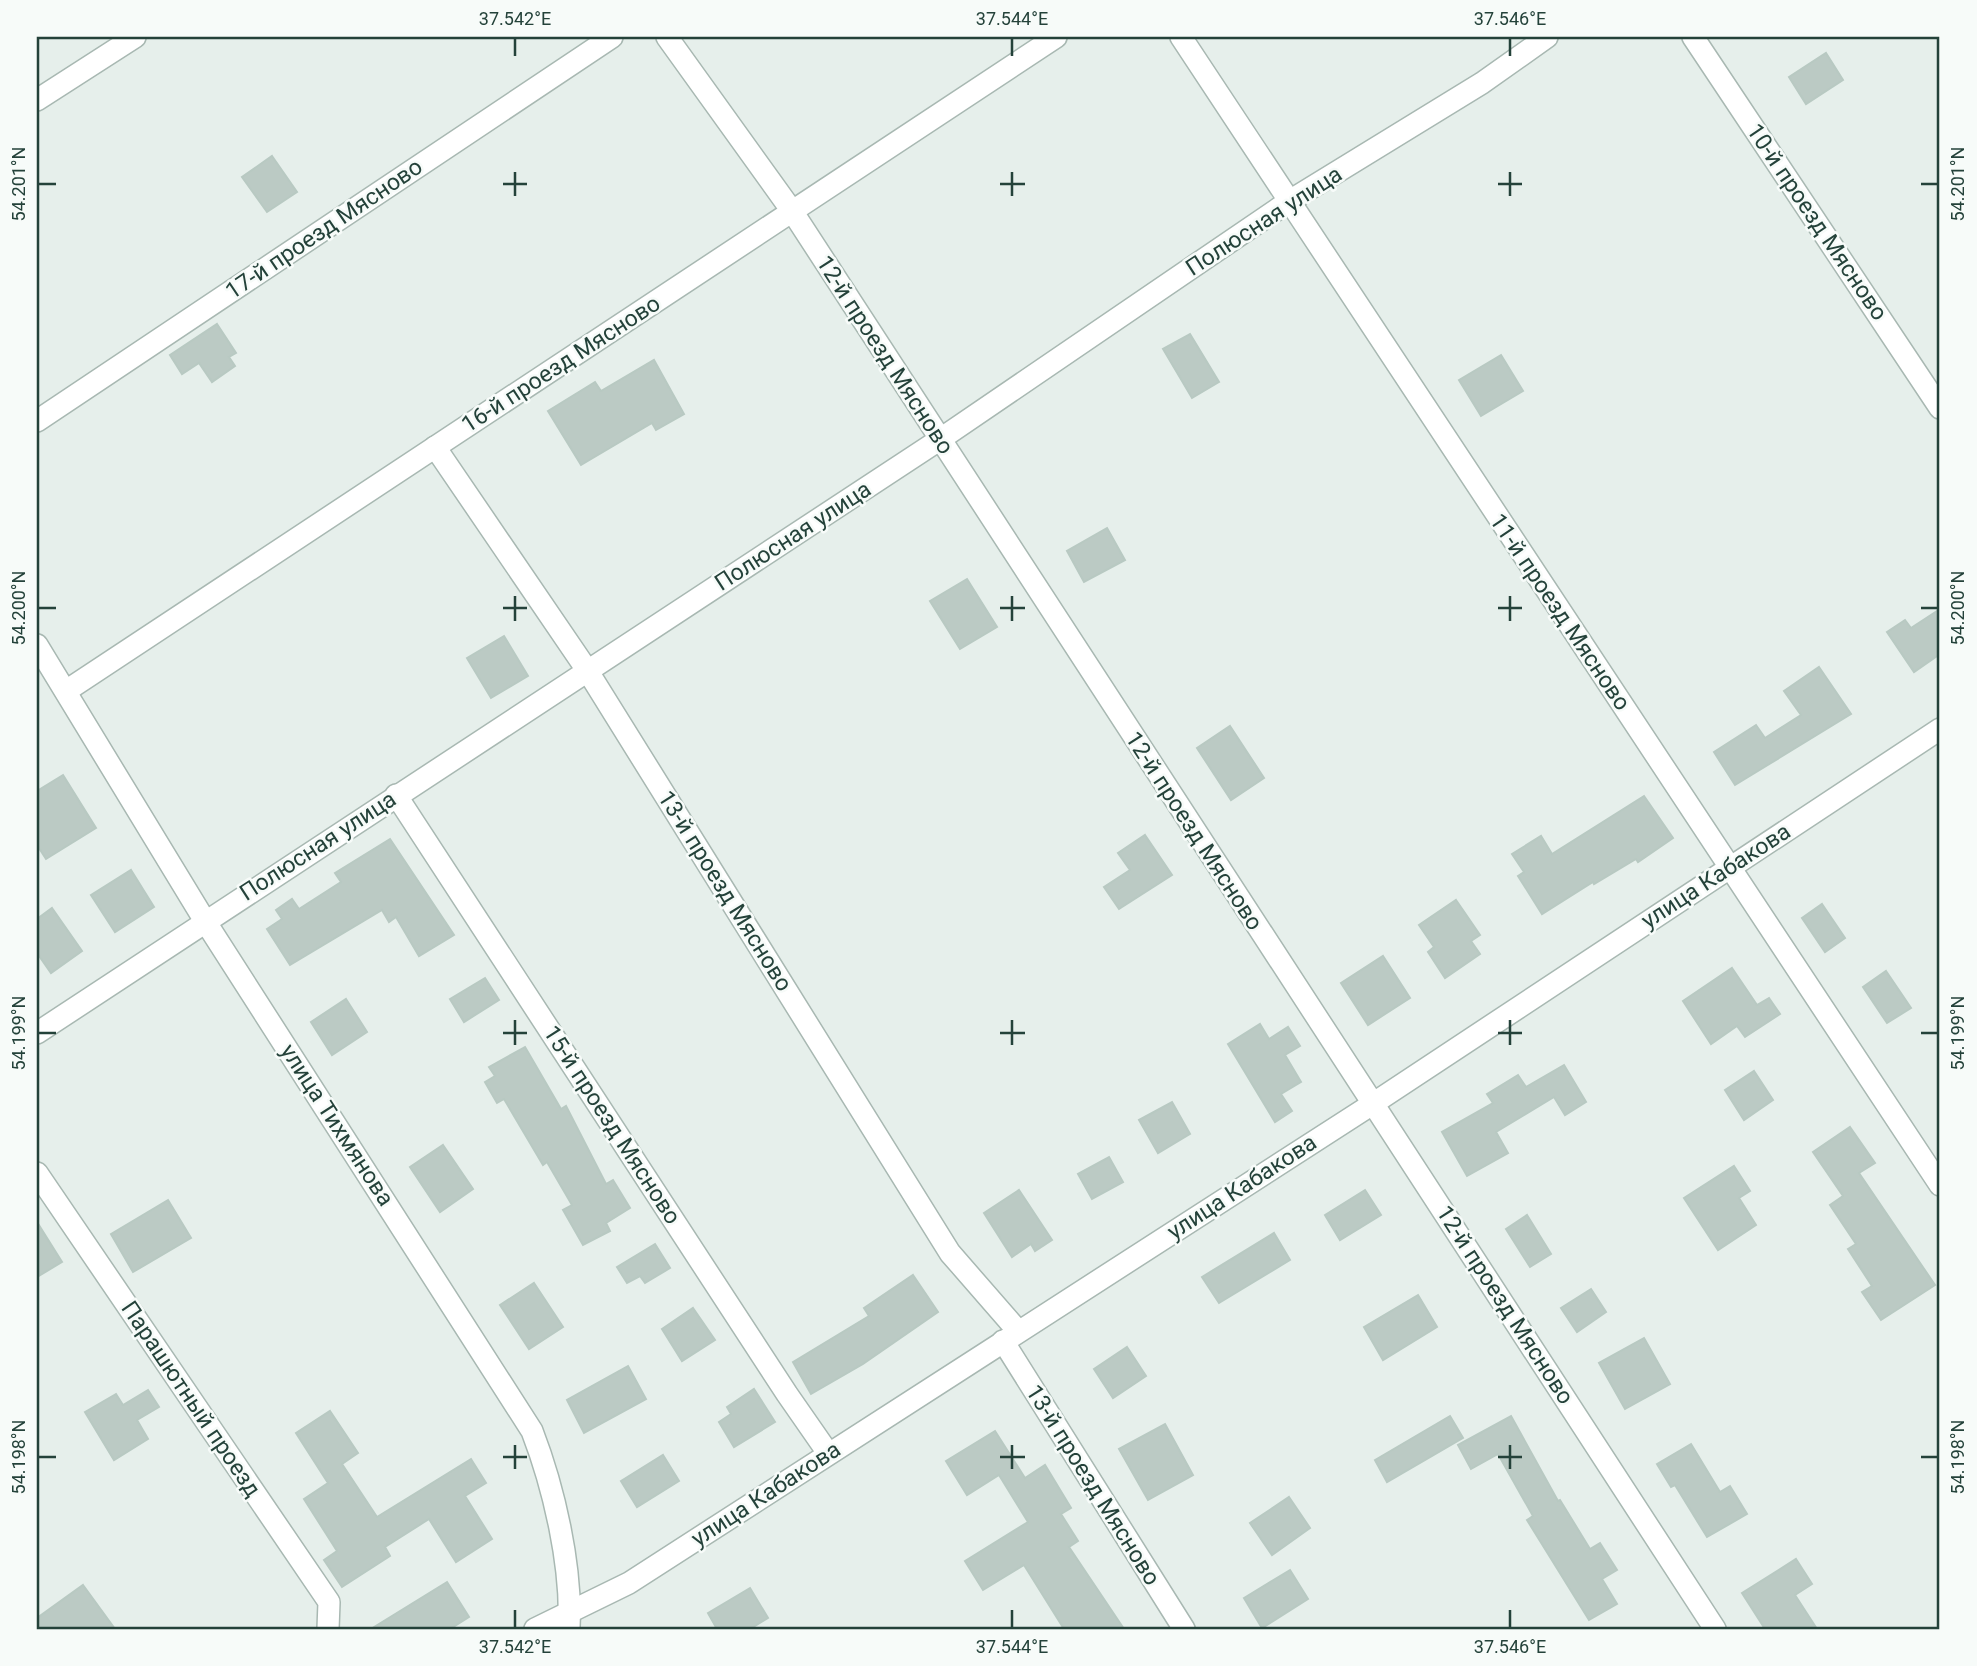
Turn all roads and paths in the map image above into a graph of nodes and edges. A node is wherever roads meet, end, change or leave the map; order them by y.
1 (135, 37) edge
2 (612, 37) edge
3 (667, 37) edge
4 (1056, 37) edge
5 (1181, 37) edge
6 (1547, 37) edge
7 (1693, 37) edge
8 (37, 100) edge
9 (1289, 202) junction
10 (792, 211) junction
11 (1940, 408) edge
12 (37, 421) edge
13 (939, 440) junction
14 (435, 447) junction
15 (37, 645) edge
16 (587, 670) junction
17 (66, 691) junction
18 (1940, 729) edge
19 (396, 795) junction
20 (1728, 866) junction
21 (205, 921) junction
22 (37, 1033) edge
23 (1374, 1103) junction
24 (37, 1173) edge
25 (1940, 1185) edge
26 (1011, 1336) junction
27 (828, 1453) junction
28 (569, 1622) edge
29 (328, 1629) edge
30 (535, 1629) edge
31 (1184, 1629) edge
32 (1715, 1629) edge

1 - 8 street
2 - 12 street, 17-й проезд Мясново
3 - 10 street, 12-й проезд Мясново
4 - 10 street, 16-й проезд Мясново
5 - 9 street, 11-й проезд Мясново
6 - 9 street, Полюсная улица
7 - 11 street, 10-й проезд Мясново
9 - 13 street, Полюсная улица
9 - 20 street, 11-й проезд Мясново
10 - 13 street, 12-й проезд Мясново
10 - 14 street, 16-й проезд Мясново
13 - 16 street, Полюсная улица
13 - 23 street, 12-й проезд Мясново
14 - 16 street, 13-й проезд Мясново
14 - 17 street, 16-й проезд Мясново
15 - 17 street, улица Тихмянова
16 - 19 street, Полюсная улица
16 - 26 street, 13-й проезд Мясново
17 - 21 street, улица Тихмянова
18 - 20 street, улица Кабакова
19 - 21 street, Полюсная улица
19 - 27 street, 15-й проезд Мясново
20 - 23 street, улица Кабакова
20 - 25 street, 11-й проезд Мясново
21 - 22 street, Полюсная улица
21 - 28 street, улица Тихмянова
23 - 26 street, улица Кабакова
23 - 32 street, 12-й проезд Мясново
24 - 29 street, Парашютный проезд
26 - 27 street, улица Кабакова
26 - 31 street, 13-й проезд Мясново
27 - 28 street, улица Кабакова
28 - 30 street, улица Кабакова

